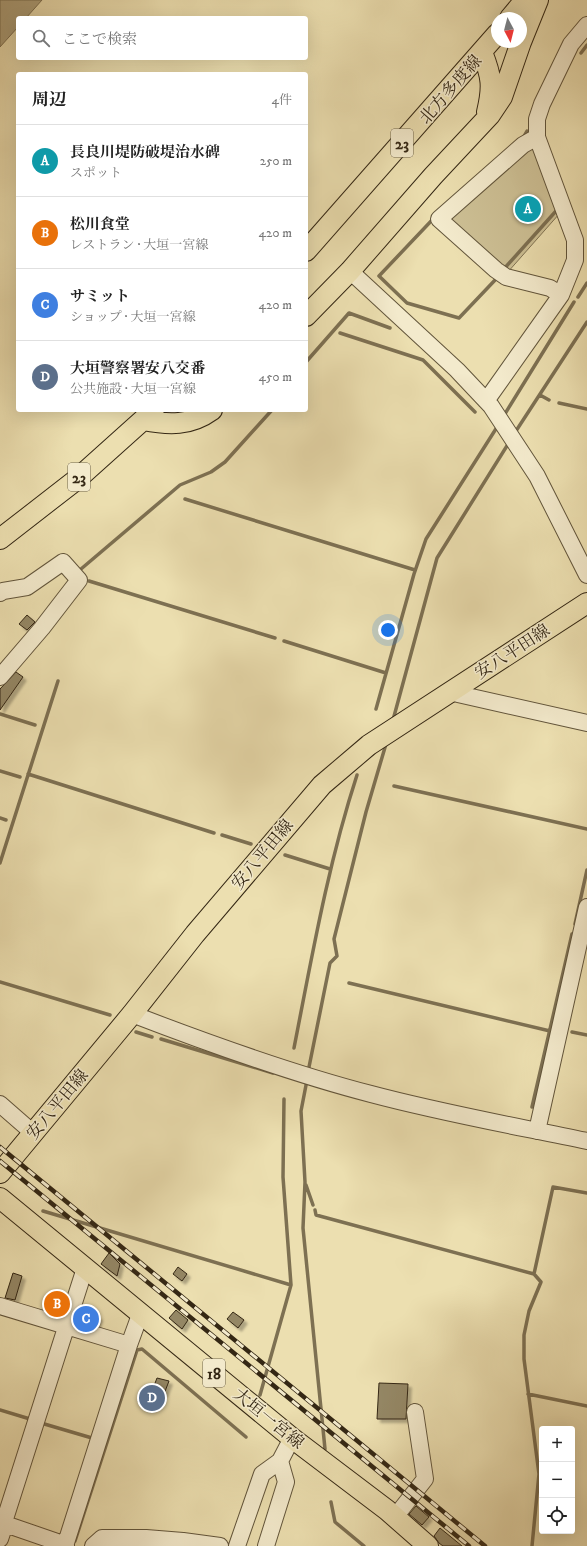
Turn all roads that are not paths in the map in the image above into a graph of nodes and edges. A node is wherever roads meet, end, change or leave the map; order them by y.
1 (525, 0) edge
2 (538, 0) edge
3 (515, 12) edge
4 (587, 25) edge
5 (527, 27) edge
6 (491, 41) edge
7 (519, 48) edge
8 (482, 52) junction
9 (474, 135) junction
10 (537, 137) junction
11 (308, 249) edge
12 (350, 271) junction
13 (561, 295) junction
14 (308, 314) edge
15 (491, 407) junction
16 (208, 412) edge
17 (148, 415) edge
18 (0, 539) edge
19 (587, 575) edge
20 (0, 593) edge
21 (587, 603) edge
22 (0, 677) edge
23 (449, 692) junction
24 (587, 723) edge
25 (587, 907) edge
26 (132, 1014) junction
27 (0, 1104) edge
28 (537, 1131) junction
29 (32, 1132) junction
30 (587, 1141) edge
31 (0, 1173) edge
32 (0, 1198) edge
33 (85, 1268) junction
34 (0, 1306) edge
35 (141, 1312) junction
36 (65, 1326) junction
37 (129, 1345) junction
38 (415, 1412) dead end
39 (292, 1438) junction
40 (280, 1461) junction
41 (395, 1517) junction
42 (2, 1526) edge
43 (183, 1543) edge
44 (66, 1545) edge
45 (93, 1546) edge
46 (220, 1546) edge
47 (237, 1546) edge
48 (266, 1546) edge
49 (428, 1546) edge

1 - 3 main road
2 - 5 main road
4 - 10 street
6 - 8 main road, 北方多度線 / 23
7 - 9 main road
8 - 9 main road
8 - 11 main road, 北方多度線 / 23
9 - 12 main road
10 - 13 street
10 - 13 street
12 - 14 main road
12 - 15 street
13 - 15 street
15 - 19 street
16 - 17 main road
17 - 18 main road, 23
20 - 22 street
21 - 23 main road, 安八平田線
23 - 24 street
23 - 26 main road, 安八平田線
25 - 28 street
26 - 28 street
26 - 29 main road, 安八平田線
27 - 29 street
28 - 30 street
29 - 31 main road, 安八平田線
32 - 33 main road, 大垣一宮線 / 18
33 - 35 main road, 大垣一宮線 / 18
33 - 36 street
34 - 36 street
35 - 37 street
35 - 39 main road, 大垣一宮線 / 18
36 - 37 street
36 - 42 street
37 - 44 street
38 - 41 street
39 - 40 street
39 - 41 main road, 大垣一宮線 / 18
40 - 47 street
40 - 48 street
41 - 49 main road, 大垣一宮線 / 18
42 - 44 street
43 - 45 street
43 - 46 street

